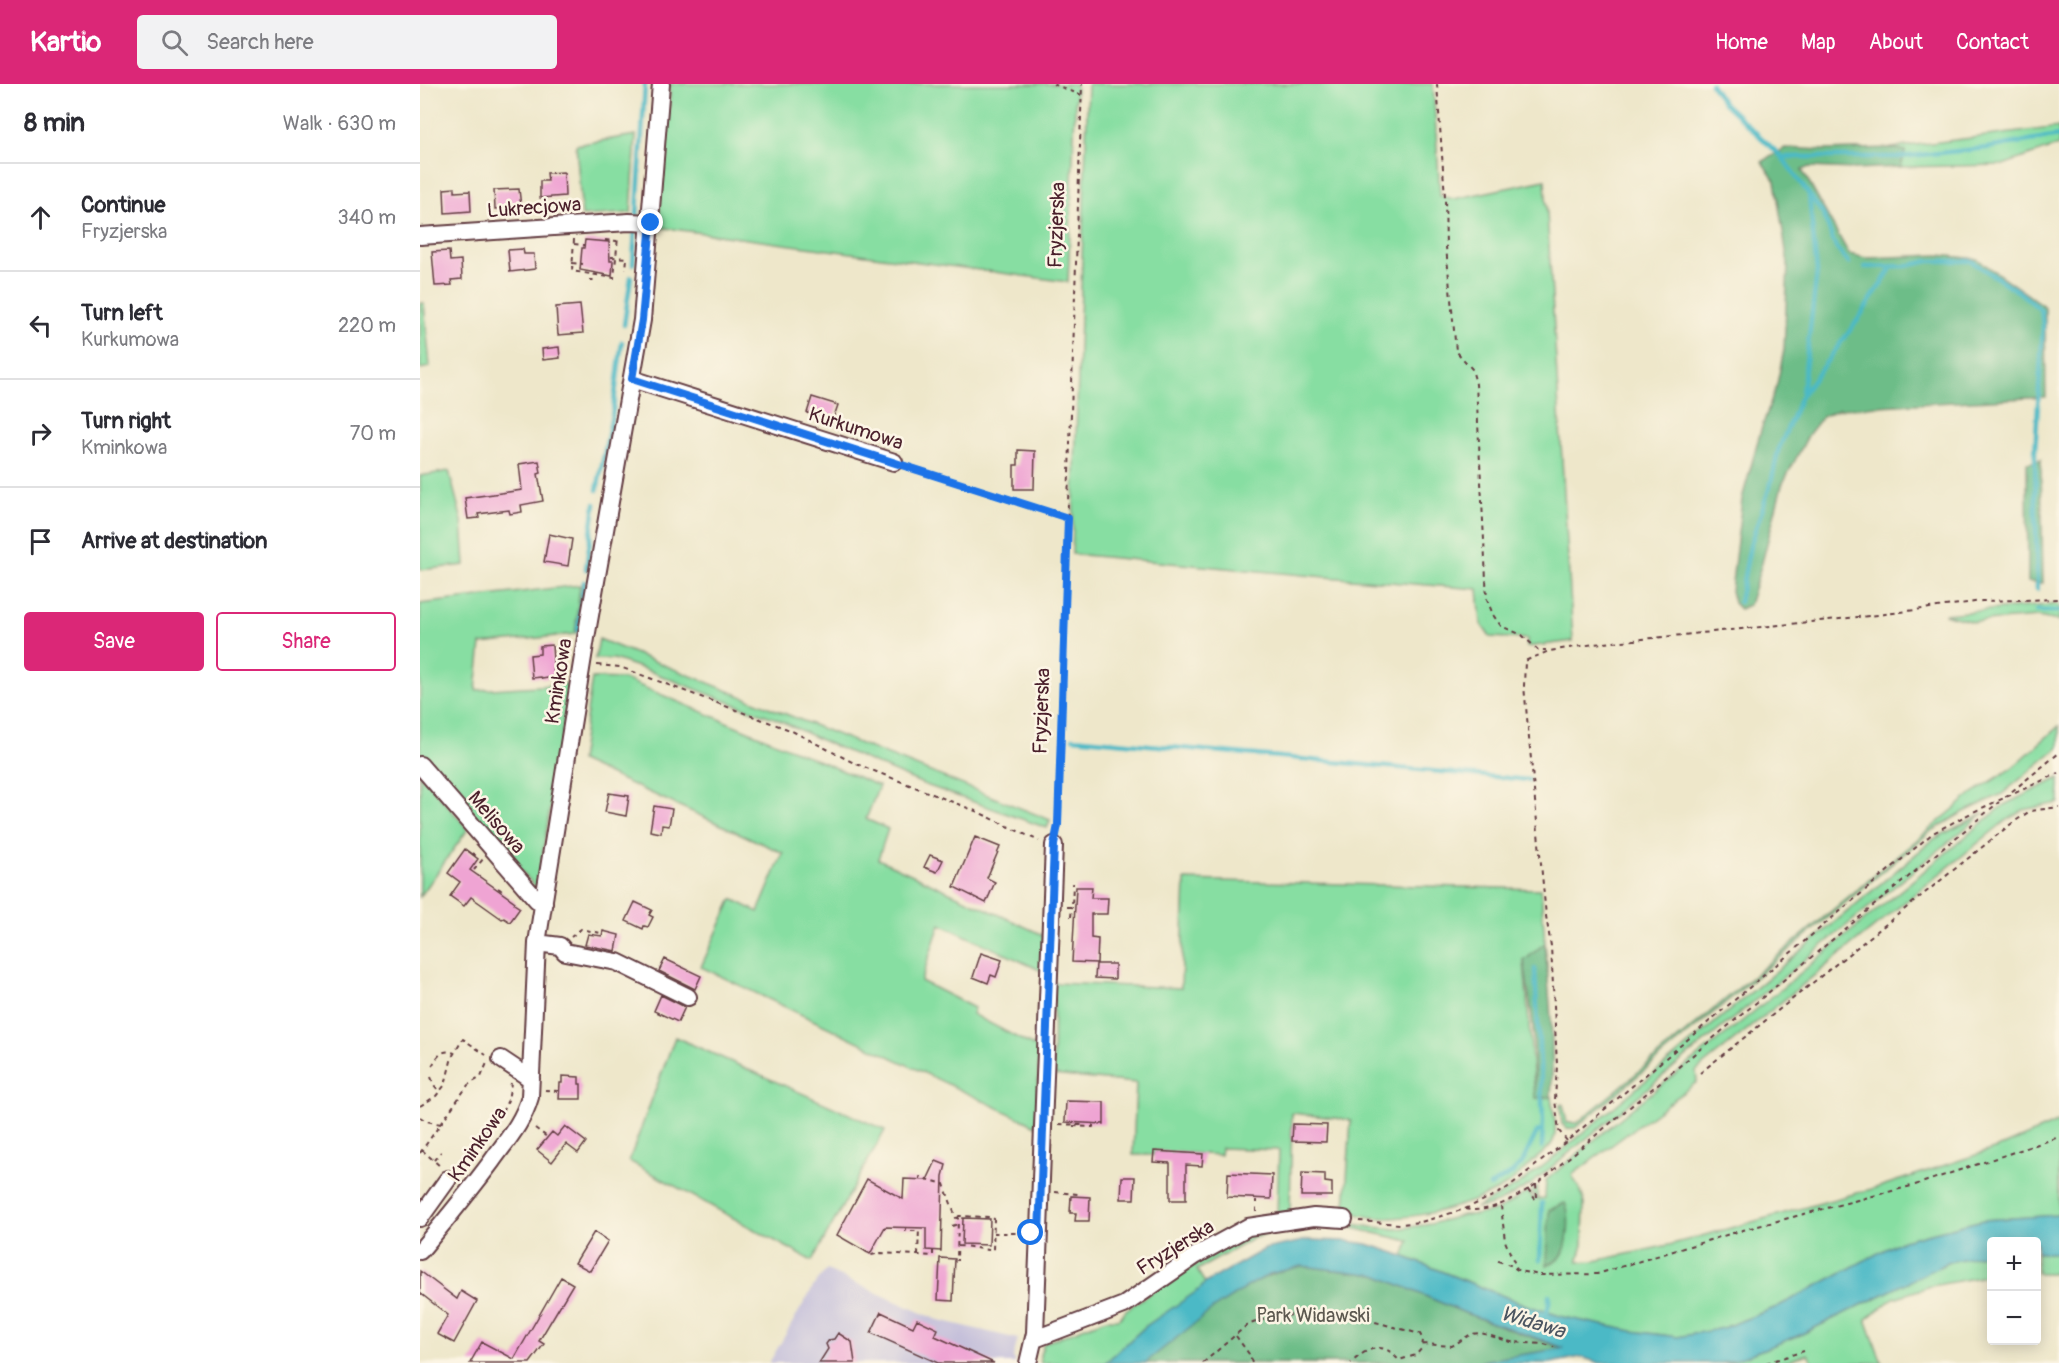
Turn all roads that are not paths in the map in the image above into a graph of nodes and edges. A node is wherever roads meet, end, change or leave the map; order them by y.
1 (661, 84) edge
2 (651, 223) junction
3 (420, 236) edge
4 (632, 379) junction
5 (894, 462) road end
6 (420, 765) edge
7 (1054, 845) road end
8 (544, 902) junction
9 (537, 943) junction
10 (688, 997) dead end
11 (501, 1059) dead end
12 (531, 1079) junction
13 (449, 1172) road end
14 (420, 1218) edge
15 (1344, 1219) road end
16 (420, 1251) edge
17 (1035, 1339) junction
18 (1028, 1363) edge

1 - 2 street, Kminkowa
2 - 3 street, Lukrecjowa
2 - 4 street, Kminkowa
4 - 5 street, Kurkumowa
4 - 8 street, Kminkowa
6 - 8 street, Melisowa
7 - 17 street
8 - 9 street, Kminkowa
9 - 10 street
9 - 12 street, Kminkowa
11 - 12 street
12 - 16 street, Kminkowa
13 - 14 street
15 - 17 street, Fryzjerska
17 - 18 street

